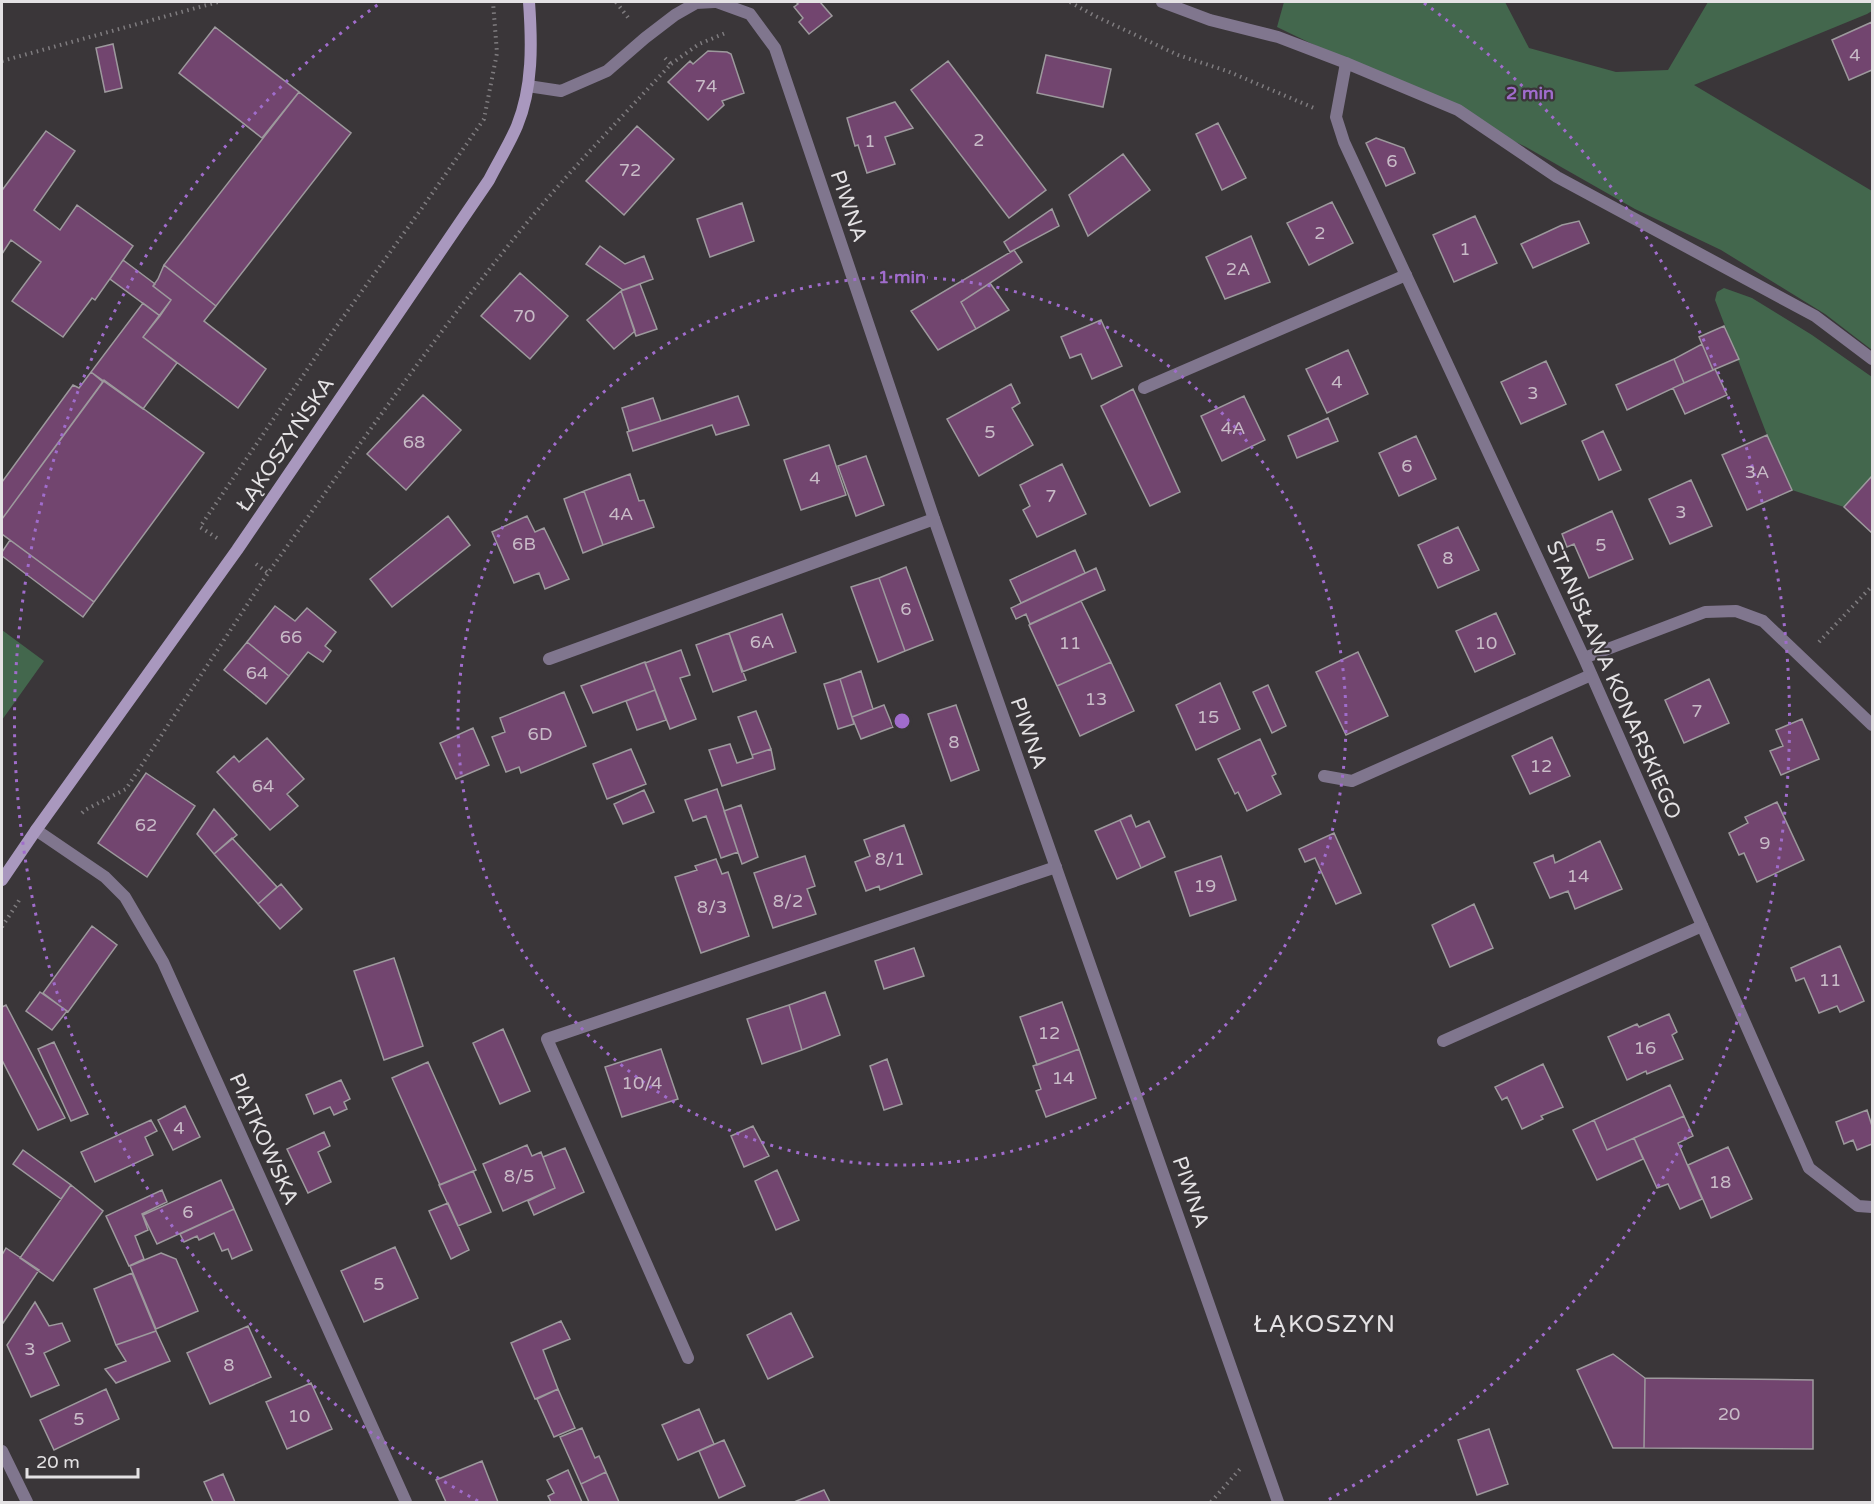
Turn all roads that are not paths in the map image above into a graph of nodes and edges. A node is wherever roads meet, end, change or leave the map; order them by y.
1 (529, 2) edge
2 (716, 2) edge
3 (1162, 2) edge
4 (1346, 63) junction
5 (528, 86) junction
6 (1406, 275) junction
7 (1872, 359) edge
8 (1144, 388) dead end
9 (934, 519) junction
10 (1584, 658) junction
11 (549, 659) dead end
12 (1591, 675) junction
13 (1872, 725) edge
14 (1324, 776) dead end
15 (36, 830) junction
16 (1056, 867) junction
17 (2, 880) edge
18 (1702, 926) junction
19 (1443, 1041) dead end
20 (1872, 1207) edge
21 (688, 1358) dead end
22 (2, 1451) edge
23 (27, 1503) edge
24 (406, 1503) edge
25 (1278, 1503) edge

1 - 5 street, ŁĄKOSZYŃSKA
2 - 5 street
2 - 9 street, PIWNA
3 - 4 street
4 - 6 street, STANISŁAWA KONARSKIEGO
4 - 7 street
5 - 15 street, ŁĄKOSZYŃSKA
6 - 8 street
6 - 10 street, STANISŁAWA KONARSKIEGO
9 - 11 street
9 - 16 street, PIWNA
10 - 12 street, STANISŁAWA KONARSKIEGO
10 - 13 street
12 - 14 street
12 - 18 street, STANISŁAWA KONARSKIEGO
15 - 17 street, ŁĄKOSZYŃSKA
15 - 24 street, PIĄTKOWSKA
16 - 21 street
16 - 25 street, PIWNA
18 - 19 street
18 - 20 street, STANISŁAWA KONARSKIEGO
22 - 23 street

